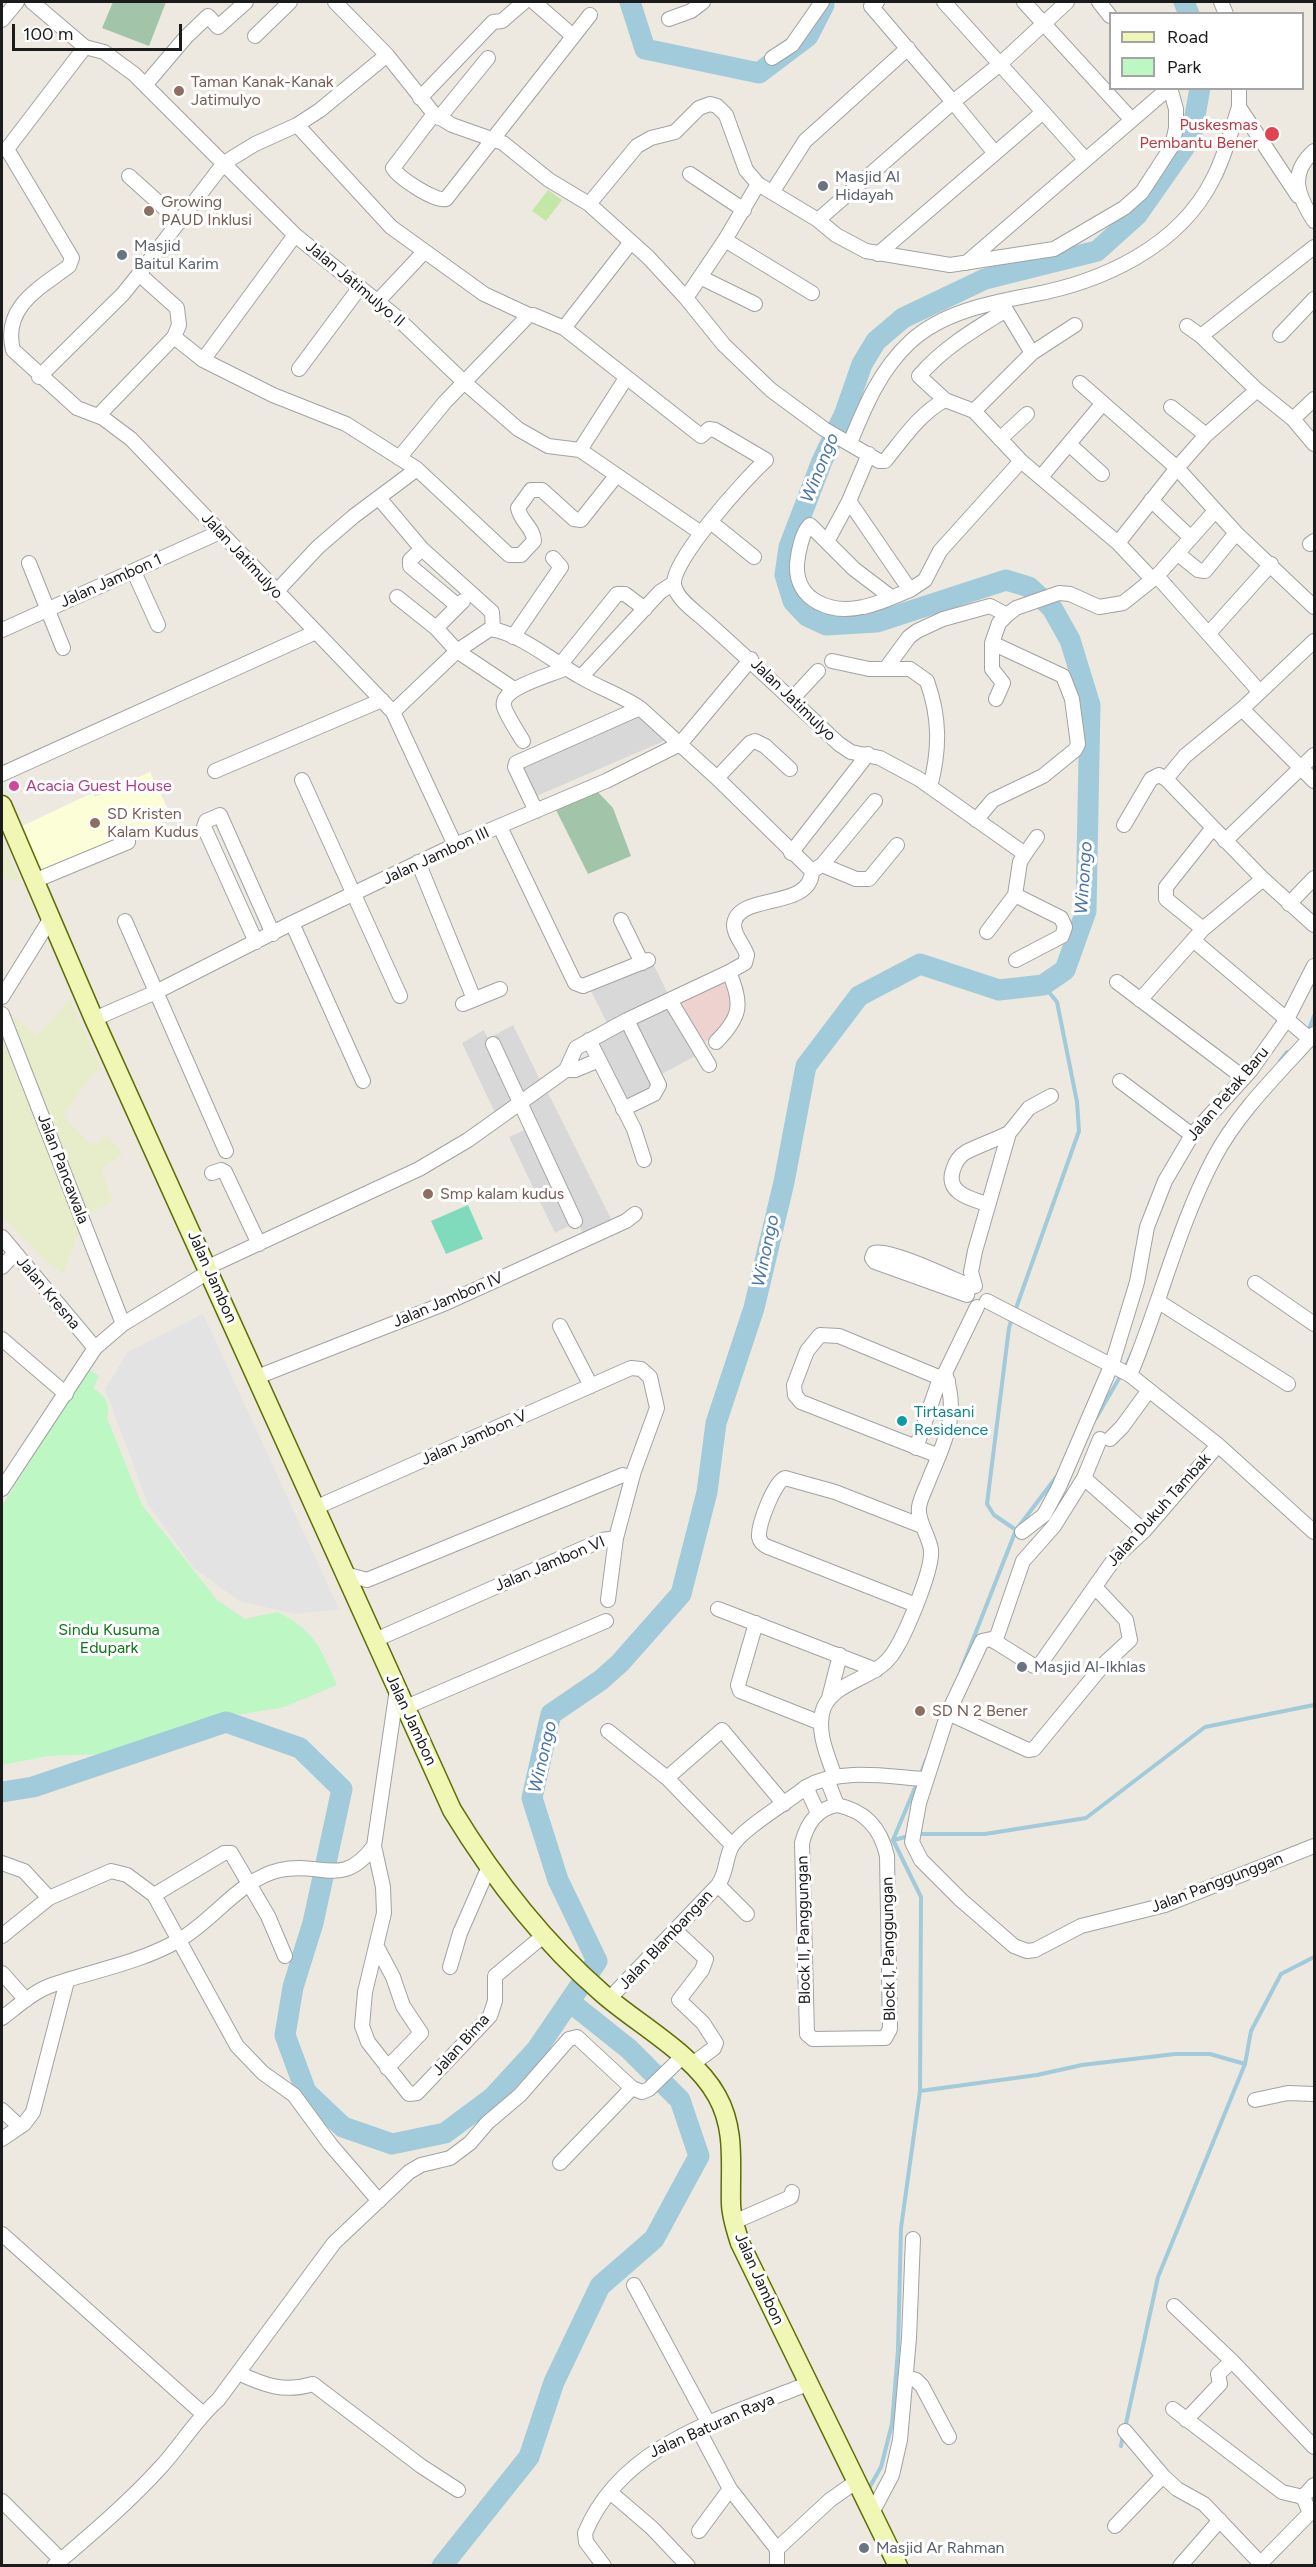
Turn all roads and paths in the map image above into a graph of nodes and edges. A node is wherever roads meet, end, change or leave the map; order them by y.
1 (17, 2) edge
2 (246, 2) edge
3 (290, 2) edge
4 (334, 2) edge
5 (524, 2) edge
6 (534, 2) edge
7 (703, 2) edge
8 (822, 2) edge
9 (944, 2) edge
10 (1024, 2) edge
11 (1067, 2) edge
12 (1099, 2) edge
13 (872, 3) edge
14 (39, 4) edge
15 (590, 15) dead end
16 (1109, 15) edge
17 (669, 19) dead end
18 (2, 20) edge
19 (1044, 23) junction
20 (255, 36) dead end
21 (573, 36) junction
22 (85, 47) junction
23 (908, 48) junction
24 (387, 55) junction
25 (488, 58) dead end
26 (772, 58) dead end
27 (1000, 64) junction
28 (146, 84) junction
29 (1167, 90) edge
30 (1171, 90) edge
31 (1239, 90) edge
32 (420, 98) junction
33 (953, 102) junction
34 (1239, 107) junction
35 (1043, 112) junction
36 (437, 116) junction
37 (1131, 119) junction
38 (297, 125) junction
39 (493, 137) junction
40 (4, 146) edge
41 (1314, 151) edge
42 (994, 152) junction
43 (1086, 159) junction
44 (224, 163) junction
45 (690, 174) dead end
46 (129, 176) dead end
47 (758, 184) junction
48 (773, 191) junction
49 (1298, 196) junction
50 (589, 204) junction
51 (744, 210) junction
52 (818, 220) junction
53 (1314, 221) edge
54 (180, 222) junction
55 (295, 235) junction
56 (725, 240) junction
57 (631, 242) junction
58 (1314, 248) edge
59 (424, 252) junction
60 (878, 254) junction
61 (966, 264) junction
62 (139, 274) junction
63 (700, 277) junction
64 (360, 287) junction
65 (812, 293) dead end
66 (686, 298) junction
67 (1314, 299) edge
68 (377, 302) junction
69 (755, 304) dead end
70 (1003, 305) junction
71 (529, 315) junction
72 (7, 321) edge
73 (1075, 325) dead end
74 (1186, 326) dead end
75 (564, 328) junction
76 (1280, 335) dead end
77 (174, 336) junction
78 (1201, 336) junction
79 (1032, 353) junction
80 (203, 360) junction
81 (299, 369) dead end
82 (39, 377) junction
83 (626, 378) junction
84 (464, 382) junction
85 (1080, 383) dead end
86 (1257, 390) junction
87 (1314, 399) edge
88 (945, 400) junction
89 (1103, 403) junction
90 (1172, 407) dead end
91 (974, 411) junction
92 (1027, 414) dead end
93 (98, 416) junction
94 (1293, 419) junction
95 (1206, 435) junction
96 (999, 439) junction
97 (848, 442) junction
98 (1314, 444) edge
99 (1070, 445) junction
100 (580, 450) junction
101 (869, 454) junction
102 (399, 458) junction
103 (1022, 461) junction
104 (1177, 468) junction
105 (417, 469) junction
106 (1102, 474) dead end
107 (616, 477) junction
108 (1041, 477) junction
109 (379, 498) junction
110 (1151, 500) junction
111 (849, 501) junction
112 (1215, 511) junction
113 (712, 523) junction
114 (220, 532) junction
115 (701, 533) junction
116 (1236, 533) junction
117 (1190, 537) junction
118 (828, 540) junction
119 (1118, 543) junction
120 (422, 549) junction
121 (1177, 553) junction
122 (754, 557) dead end
123 (553, 558) dead end
124 (29, 563) dead end
125 (1271, 564) junction
126 (134, 572) junction
127 (1154, 577) junction
128 (674, 584) junction
129 (910, 590) junction
130 (276, 592) junction
131 (470, 593) junction
132 (397, 597) dead end
133 (891, 597) junction
134 (458, 606) junction
135 (1314, 607) edge
136 (645, 609) junction
137 (47, 610) junction
138 (1006, 615) junction
139 (158, 626) dead end
140 (436, 628) junction
141 (493, 629) junction
142 (2, 630) edge
143 (316, 632) junction
144 (1210, 632) junction
145 (513, 637) junction
146 (1314, 641) edge
147 (992, 643) junction
148 (63, 648) dead end
149 (457, 651) junction
150 (750, 659) junction
151 (832, 661) dead end
152 (563, 666) junction
153 (887, 667) junction
154 (818, 671) dead end
155 (581, 677) junction
156 (514, 689) junction
157 (1259, 691) junction
158 (792, 699) junction
159 (996, 699) dead end
160 (382, 700) junction
161 (640, 708) junction
162 (1242, 709) junction
163 (393, 712) junction
164 (523, 741) dead end
165 (680, 744) junction
166 (868, 754) junction
167 (1314, 755) edge
168 (1301, 766) junction
169 (790, 769) dead end
170 (215, 771) dead end
171 (2, 774) edge
172 (717, 778) junction
173 (1166, 779) junction
174 (302, 780) dead end
175 (1314, 781) edge
176 (930, 787) junction
177 (875, 801) dead end
178 (536, 811) junction
179 (3, 813) edge
180 (976, 820) junction
181 (1124, 825) dead end
182 (500, 826) junction
183 (1212, 829) junction
184 (1037, 837) dead end
185 (1225, 841) junction
186 (128, 842) dead end
187 (456, 845) junction
188 (897, 845) dead end
189 (791, 853) junction
190 (1025, 854) junction
191 (418, 862) junction
192 (817, 868) junction
193 (1314, 878) edge
194 (1263, 879) junction
195 (33, 881) junction
196 (355, 894) junction
197 (1015, 895) junction
198 (1289, 904) junction
199 (51, 918) junction
200 (621, 920) dead end
201 (125, 921) dead end
202 (292, 923) junction
203 (1314, 925) edge
204 (987, 932) dead end
205 (273, 934) junction
206 (1198, 934) junction
207 (256, 942) junction
208 (1016, 960) dead end
209 (1314, 966) edge
210 (729, 972) junction
211 (1117, 982) dead end
212 (500, 989) dead end
213 (156, 992) junction
214 (400, 996) dead end
215 (2, 997) edge
216 (670, 1000) junction
217 (1140, 1000) junction
218 (2, 1014) edge
219 (94, 1019) junction
220 (1287, 1019) junction
221 (627, 1020) junction
222 (1312, 1036) edge
223 (589, 1040) junction
224 (716, 1042) dead end
225 (493, 1044) dead end
226 (599, 1060) junction
227 (709, 1065) dead end
228 (566, 1070) junction
229 (1244, 1078) junction
230 (1120, 1081) dead end
231 (363, 1082) dead end
232 (1051, 1096) dead end
233 (521, 1103) junction
234 (623, 1109) junction
235 (1009, 1133) junction
236 (1192, 1135) junction
237 (226, 1151) dead end
238 (645, 1160) dead end
239 (212, 1173) dead end
240 (987, 1204) junction
241 (634, 1214) dead end
242 (575, 1221) dead end
243 (2, 1237) edge
244 (259, 1244) junction
245 (15, 1253) junction
246 (890, 1261) dead end
247 (2, 1267) edge
248 (209, 1269) junction
249 (1255, 1283) dead end
250 (971, 1289) junction
251 (1159, 1302) junction
252 (982, 1304) junction
253 (123, 1324) junction
254 (1314, 1324) edge
255 (560, 1326) dead end
256 (4, 1347) edge
257 (95, 1348) junction
258 (631, 1368) joint
259 (1121, 1369) junction
260 (257, 1377) junction
261 (944, 1377) junction
262 (1288, 1384) dead end
263 (591, 1386) junction
264 (1149, 1390) junction
265 (66, 1394) junction
266 (1218, 1445) junction
267 (916, 1448) junction
268 (939, 1456) junction
269 (623, 1475) dead end
270 (1084, 1478) junction
271 (2, 1489) edge
272 (317, 1507) junction
273 (922, 1526) junction
274 (1144, 1530) junction
275 (1022, 1532) dead end
276 (1314, 1532) edge
277 (616, 1538) junction
278 (345, 1574) junction
279 (1095, 1587) junction
280 (608, 1600) dead end
281 (916, 1605) junction
282 (718, 1609) dead end
283 (606, 1622) dead end
284 (756, 1623) junction
285 (375, 1640) junction
286 (995, 1641) junction
287 (840, 1655) junction
288 (876, 1670) junction
289 (397, 1689) junction
290 (829, 1698) junction
291 (406, 1707) junction
292 (948, 1713) junction
293 (821, 1723) junction
294 (608, 1731) dead end
295 (667, 1778) junction
296 (831, 1778) junction
297 (920, 1779) junction
298 (806, 1787) junction
299 (784, 1804) junction
300 (837, 1805) junction
301 (818, 1813) junction
302 (732, 1845) junction
303 (374, 1846) junction
304 (1314, 1846) edge
305 (2, 1863) edge
306 (488, 1869) junction
307 (718, 1885) junction
308 (250, 1886) junction
309 (154, 1895) junction
310 (49, 1898) junction
311 (747, 1914) dead end
312 (676, 1931) junction
313 (2, 1936) edge
314 (179, 1940) junction
315 (548, 1943) junction
316 (376, 1947) junction
317 (285, 1956) dead end
318 (450, 1967) dead end
319 (2, 1973) edge
320 (67, 1981) junction
321 (607, 1997) junction
322 (26, 2000) junction
323 (2, 2018) edge
324 (808, 2036) joint
325 (687, 2061) junction
326 (387, 2068) junction
327 (632, 2088) junction
328 (1314, 2094) edge
329 (1255, 2100) dead end
330 (2, 2110) edge
331 (20, 2127) junction
332 (2, 2139) edge
333 (560, 2163) dead end
334 (792, 2192) dead end
335 (379, 2201) junction
336 (734, 2222) junction
337 (2, 2234) edge
338 (913, 2239) dead end
339 (634, 2285) dead end
340 (1174, 2306) dead end
341 (1232, 2361) junction
342 (238, 2373) junction
343 (906, 2376) junction
344 (807, 2384) junction
345 (1173, 2409) dead end
346 (202, 2413) junction
347 (1186, 2420) junction
348 (703, 2427) junction
349 (1125, 2431) dead end
350 (949, 2437) dead end
351 (1314, 2447) edge
352 (1163, 2476) junction
353 (858, 2481) junction
354 (1314, 2485) edge
355 (730, 2489) junction
356 (458, 2490) dead end
357 (610, 2492) junction
358 (1303, 2497) junction
359 (2, 2501) edge
360 (873, 2511) junction
361 (1312, 2514) edge
362 (1220, 2520) junction
363 (1115, 2526) dead end
364 (699, 2531) dead end
365 (777, 2549) junction
366 (57, 2562) edge
367 (1262, 2564) edge
368 (604, 2565) edge
369 (686, 2565) edge
370 (777, 2565) edge
371 (898, 2565) edge
372 (1180, 2565) edge

1 - 18 street
2 - 28 street
3 - 20 street
4 - 24 street
5 - 32 street
6 - 21 street
7 - 17 street
8 - 26 street
9 - 27 street
10 - 19 street
11 - 19 street
12 - 16 street
13 - 23 street
14 - 22 street, Jalan Jatimulyo II
15 - 21 street
19 - 27 street
19 - 37 street
21 - 39 street
22 - 28 street, Jalan Jatimulyo II
22 - 40 street
23 - 33 street
23 - 48 street
24 - 32 street
24 - 38 street
25 - 36 street
27 - 33 street
27 - 35 street
28 - 44 street, Jalan Jatimulyo II
29 - 37 street
30 - 61 street
31 - 34 street
32 - 36 street
33 - 42 street
33 - 52 street
34 - 49 street
34 - 70 street
35 - 42 street
35 - 43 street
36 - 39 street
36 - 39 street
37 - 43 street
38 - 44 street
38 - 59 street
39 - 50 street
40 - 72 street, Jalan Jatimulyo
41 - 49 street
42 - 60 street
43 - 61 street
44 - 54 street
44 - 55 street, Jalan Jatimulyo II
45 - 51 street
46 - 54 street
47 - 48 street
47 - 50 street
47 - 51 street
48 - 52 street
49 - 53 street
50 - 57 street
51 - 56 street
52 - 60 street
54 - 62 street
55 - 64 street, Jalan Jatimulyo II
55 - 80 street
56 - 63 street
56 - 65 street
57 - 66 street
57 - 75 street
58 - 78 street
59 - 68 street
59 - 71 street
60 - 61 street
62 - 77 street
62 - 82 street
63 - 66 street
63 - 69 street
64 - 68 street, Jalan Jatimulyo II
64 - 81 street
66 - 97 street
67 - 76 street
68 - 84 street, Jalan Jatimulyo II
70 - 79 street
70 - 88 street
70 - 97 street
71 - 75 street
71 - 84 street
72 - 82 street, Jalan Jatimulyo
73 - 79 street
74 - 78 street
75 - 83 street
77 - 80 street
77 - 93 street
78 - 86 street
79 - 91 street
80 - 102 street
82 - 93 street, Jalan Jatimulyo
83 - 100 street
83 - 113 street
84 - 100 street, Jalan Jatimulyo II
84 - 102 street
85 - 89 street
86 - 94 street
86 - 95 street
87 - 94 street
88 - 91 street
88 - 101 street
89 - 99 street
89 - 104 street
90 - 95 street
91 - 96 street
92 - 96 street
93 - 114 street, Jalan Jatimulyo
94 - 98 street
95 - 104 street
96 - 103 street
97 - 101 street
99 - 106 street
99 - 108 street
100 - 107 street, Jalan Jatimulyo II
101 - 111 street
102 - 105 street
103 - 108 street
103 - 129 street
104 - 110 street
104 - 112 street
105 - 107 street
105 - 109 street
107 - 115 street, Jalan Jatimulyo II
108 - 119 street
109 - 120 street
109 - 130 street
110 - 117 street
110 - 119 street
111 - 118 street
111 - 129 street
112 - 116 street
112 - 117 street
113 - 115 street
113 - 122 street
114 - 126 street, Jalan Jambon 1
114 - 130 street, Jalan Jatimulyo
115 - 128 street
116 - 121 street
116 - 125 street
117 - 121 street
118 - 133 street
118 - 133 street
119 - 127 street
120 - 131 street
120 - 134 street
121 - 127 street
123 - 145 street
124 - 137 street
125 - 135 street
125 - 144 street
126 - 137 street, Jalan Jambon 1
126 - 139 street
127 - 138 street
127 - 144 street
128 - 136 street
128 - 150 street, Jalan Jatimulyo
129 - 133 street
130 - 143 street, Jalan Jatimulyo
131 - 134 street
131 - 141 street
132 - 140 street
134 - 140 street
136 - 152 street
136 - 155 street
137 - 142 street, Jalan Jambon 1
137 - 148 street
138 - 147 street
138 - 153 street
140 - 149 street
141 - 145 street
141 - 149 street
143 - 160 street, Jalan Jatimulyo
143 - 171 street
144 - 157 street
145 - 152 street
146 - 157 street
147 - 159 street
147 - 180 street
149 - 156 street
149 - 163 street
150 - 158 street, Jalan Jatimulyo
150 - 165 street, Jalan Jambon III
151 - 153 street
152 - 155 street
152 - 156 street
153 - 176 street
154 - 158 street
155 - 161 street
156 - 164 street
157 - 162 street
158 - 166 street, Jalan Jatimulyo
160 - 163 street, Jalan Jatimulyo
160 - 170 street
161 - 165 street
161 - 178 street
162 - 168 street
162 - 173 street
163 - 187 street, Jalan Jatimulyo
165 - 172 street
165 - 178 street, Jalan Jambon III
166 - 176 street, Jalan Jatimulyo
166 - 189 street
167 - 168 street
168 - 175 street
168 - 185 street
169 - 172 street
172 - 189 street
173 - 181 street
173 - 183 street
174 - 196 street
176 - 180 street, Jalan Jatimulyo
177 - 192 street
178 - 182 street, Jalan Jambon III
179 - 195 main road, Jalan Jambon
180 - 190 street, Jalan Jatimulyo
182 - 187 street, Jalan Jambon III
182 - 200 street
183 - 185 street
183 - 206 street
184 - 190 street
185 - 194 street
186 - 195 street
187 - 191 street, Jalan Jambon III
188 - 192 street
189 - 192 street
190 - 197 street
191 - 196 street, Jalan Jambon III
191 - 212 street
192 - 210 street
193 - 198 street
194 - 198 street
194 - 206 street
195 - 199 main road, Jalan Jambon
196 - 202 street, Jalan Jambon III
196 - 214 street
197 - 204 street
197 - 208 street
198 - 203 street
199 - 215 street
199 - 219 main road, Jalan Jambon
201 - 213 street
202 - 205 street, Jalan Jambon III
202 - 231 street
205 - 207 street, Jalan Jambon III
205 - 207 street
206 - 217 street
206 - 220 street
207 - 213 street, Jalan Jambon III
209 - 220 street, Jalan Petak Baru
210 - 216 street
210 - 224 street
211 - 217 street
213 - 219 street, Jalan Jambon III
213 - 237 street
216 - 221 street
216 - 227 street
217 - 229 street
218 - 253 street, Jalan Pancawala
219 - 248 main road, Jalan Jambon
220 - 222 street
220 - 229 street, Jalan Petak Baru
221 - 223 street
221 - 234 street
222 - 251 street
223 - 226 street
223 - 228 street
225 - 233 street
226 - 228 street
226 - 234 street
228 - 233 street
229 - 236 street, Jalan Petak Baru
230 - 236 street
232 - 235 street
233 - 242 street
233 - 244 street
234 - 238 street
235 - 240 street
235 - 240 street
236 - 259 street, Jalan Petak Baru
239 - 244 street
240 - 250 street
241 - 260 street, Jalan Jambon IV
243 - 245 street, Jalan Kresna
244 - 248 street
245 - 247 street
245 - 257 street, Jalan Kresna
246 - 250 street
248 - 253 street
248 - 260 main road, Jalan Jambon
249 - 254 street
250 - 252 street
250 - 252 street
251 - 259 street
251 - 262 street
252 - 259 street
252 - 261 street
253 - 257 street
255 - 263 street
256 - 265 street
257 - 265 street
258 - 263 street, Jalan Jambon V
258 - 277 street, Jalan Jambon VI
259 - 264 street
259 - 275 street
260 - 272 main road, Jalan Jambon
261 - 267 street
261 - 267 street
261 - 268 street
263 - 272 street, Jalan Jambon V
264 - 266 street
264 - 270 street
265 - 271 street
266 - 274 street, Jalan Dukuh Tambak
266 - 276 street
267 - 268 street
268 - 273 street
269 - 278 street
270 - 274 street
270 - 286 street
272 - 278 main road, Jalan Jambon
273 - 281 street
273 - 281 street
274 - 279 street, Jalan Dukuh Tambak
277 - 280 street
277 - 285 street, Jalan Jambon VI
278 - 285 main road, Jalan Jambon
279 - 286 street, Jalan Dukuh Tambak
279 - 292 street
281 - 288 street
282 - 284 street
283 - 291 street
284 - 287 street
284 - 293 street
285 - 289 main road, Jalan Jambon
286 - 292 street
287 - 288 street
287 - 290 street
288 - 290 street
289 - 291 main road, Jalan Jambon
289 - 303 street
290 - 293 street
291 - 306 main road, Jalan Jambon
292 - 297 street
293 - 296 street
294 - 295 street
295 - 299 street
295 - 302 street
296 - 297 street
296 - 298 street
296 - 300 street
297 - 304 street, Jalan Panggunggan
298 - 299 street
298 - 301 street
299 - 302 street
300 - 301 street
300 - 324 street, Block I, Panggungan
301 - 324 street, Block II, Panggungan
302 - 307 street, Jalan Blambangan
303 - 308 street
303 - 316 street
305 - 310 street
306 - 315 main road, Jalan Jambon
306 - 318 street
307 - 311 street
307 - 312 street, Jalan Blambangan
308 - 309 street
308 - 314 street
308 - 317 street
309 - 310 street
309 - 314 street
310 - 313 street
312 - 321 street, Jalan Blambangan
312 - 325 street
314 - 320 street
314 - 335 street
315 - 321 main road, Jalan Jambon
315 - 326 street, Jalan Bima
316 - 326 street
316 - 326 street
319 - 322 street
320 - 322 street
320 - 331 street
321 - 325 main road, Jalan Jambon
322 - 323 street
325 - 327 street
325 - 336 main road, Jalan Jambon
327 - 333 street
327 - 335 street
328 - 329 street
330 - 331 street
331 - 332 street
334 - 336 street
335 - 342 street
336 - 344 main road, Jalan Jambon
337 - 346 street
338 - 343 street
339 - 348 street
340 - 341 street
341 - 347 street
341 - 351 street
342 - 346 street
342 - 356 street
343 - 350 street
343 - 360 street
344 - 348 street, Jalan Baturan Raya
344 - 353 main road, Jalan Jambon
345 - 347 street
346 - 366 street
347 - 358 street
348 - 355 street
348 - 357 street, Jalan Baturan Raya
349 - 352 street
352 - 362 street
352 - 363 street
353 - 360 main road, Jalan Jambon
353 - 365 street
354 - 358 street
355 - 364 street
355 - 365 street
357 - 368 street, Jalan Baturan Raya
357 - 369 street
358 - 361 street
359 - 366 street
360 - 371 main road, Jalan Jambon
361 - 367 street
362 - 367 street
362 - 372 street
365 - 370 street

